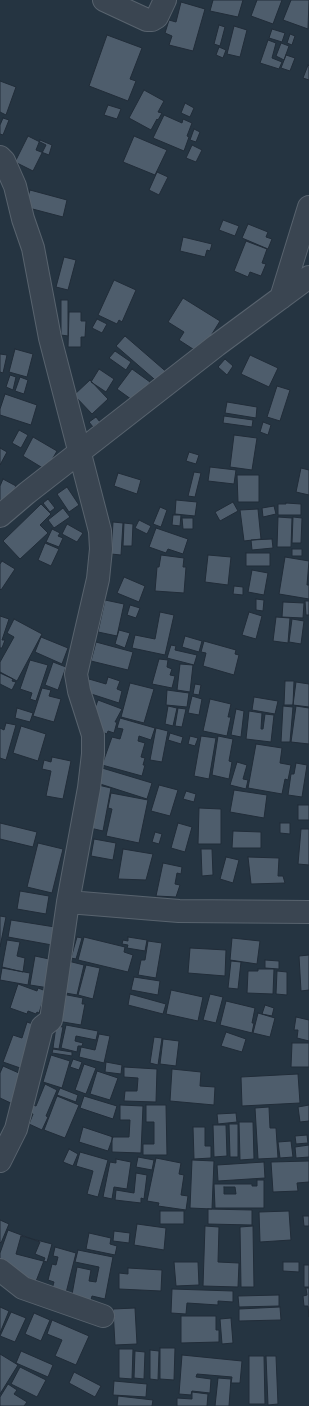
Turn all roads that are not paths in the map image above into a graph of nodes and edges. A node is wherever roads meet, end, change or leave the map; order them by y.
1 (104, 0) edge
2 (165, 0) edge
3 (0, 157) edge
4 (309, 207) edge
5 (309, 277) edge
6 (281, 298) junction
7 (80, 452) junction
8 (0, 516) edge
9 (68, 902) junction
10 (309, 912) edge
11 (0, 1161) edge
12 (0, 1270) edge
13 (103, 1316) dead end

1 - 2 street
3 - 7 street
4 - 6 street
5 - 6 street
6 - 7 street
7 - 8 street
7 - 9 street
9 - 10 street
9 - 11 street
12 - 13 street

